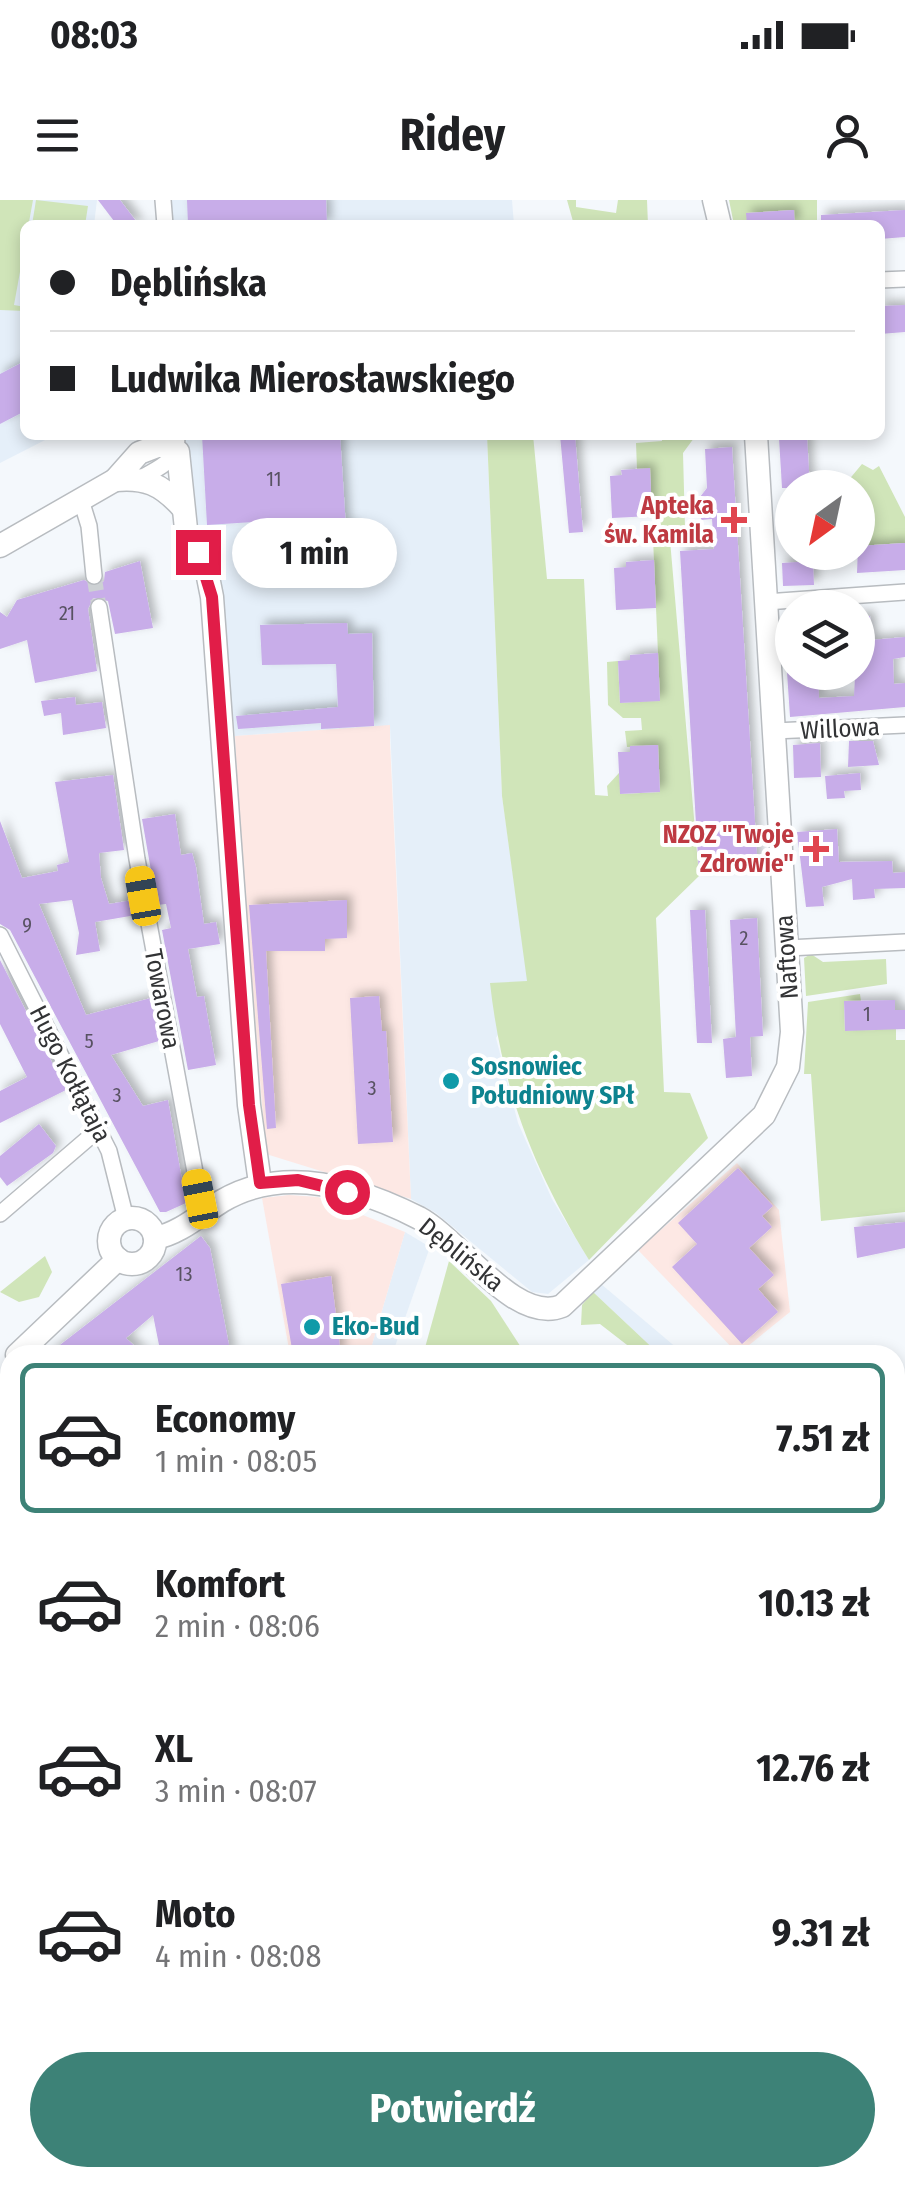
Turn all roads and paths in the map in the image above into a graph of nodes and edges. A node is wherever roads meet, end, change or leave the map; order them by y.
1 (756, 440) edge
2 (177, 443) edge
3 (144, 444) edge
4 (141, 478) junction
5 (115, 480) junction
6 (81, 500) junction
7 (182, 506) junction
8 (0, 546) edge
9 (94, 576) tunnel mouth
10 (905, 592) edge
11 (766, 602) junction
12 (100, 607) tunnel mouth
13 (905, 725) edge
14 (774, 731) junction
15 (0, 935) edge
16 (905, 942) edge
17 (788, 948) junction
18 (99, 1129) junction
19 (260, 1183) junction
20 (208, 1211) junction
21 (0, 1214) edge
22 (126, 1219) junction
23 (155, 1238) junction
24 (118, 1259) junction
25 (542, 1311) joint
26 (28, 1345) edge

1 - 11 street, Naftowa
2 - 3 street
2 - 4 street
2 - 7 street
3 - 5 street
4 - 5 street
4 - 7 street
5 - 6 street
6 - 8 street
6 - 9 street
7 - 19 street
10 - 11 street
11 - 14 street, Naftowa
12 - 20 street, Towarowa
13 - 14 street, Willowa
14 - 17 street, Naftowa
15 - 18 street, Hugo Kołłątaja
16 - 17 street
17 - 25 street, Naftowa
18 - 21 street
18 - 22 street, Hugo Kołłątaja
19 - 20 street, Dęblińska
19 - 25 street, Dęblińska
20 - 23 street, Dęblińska
22 - 23 street
22 - 24 street
23 - 24 street
24 - 26 street

